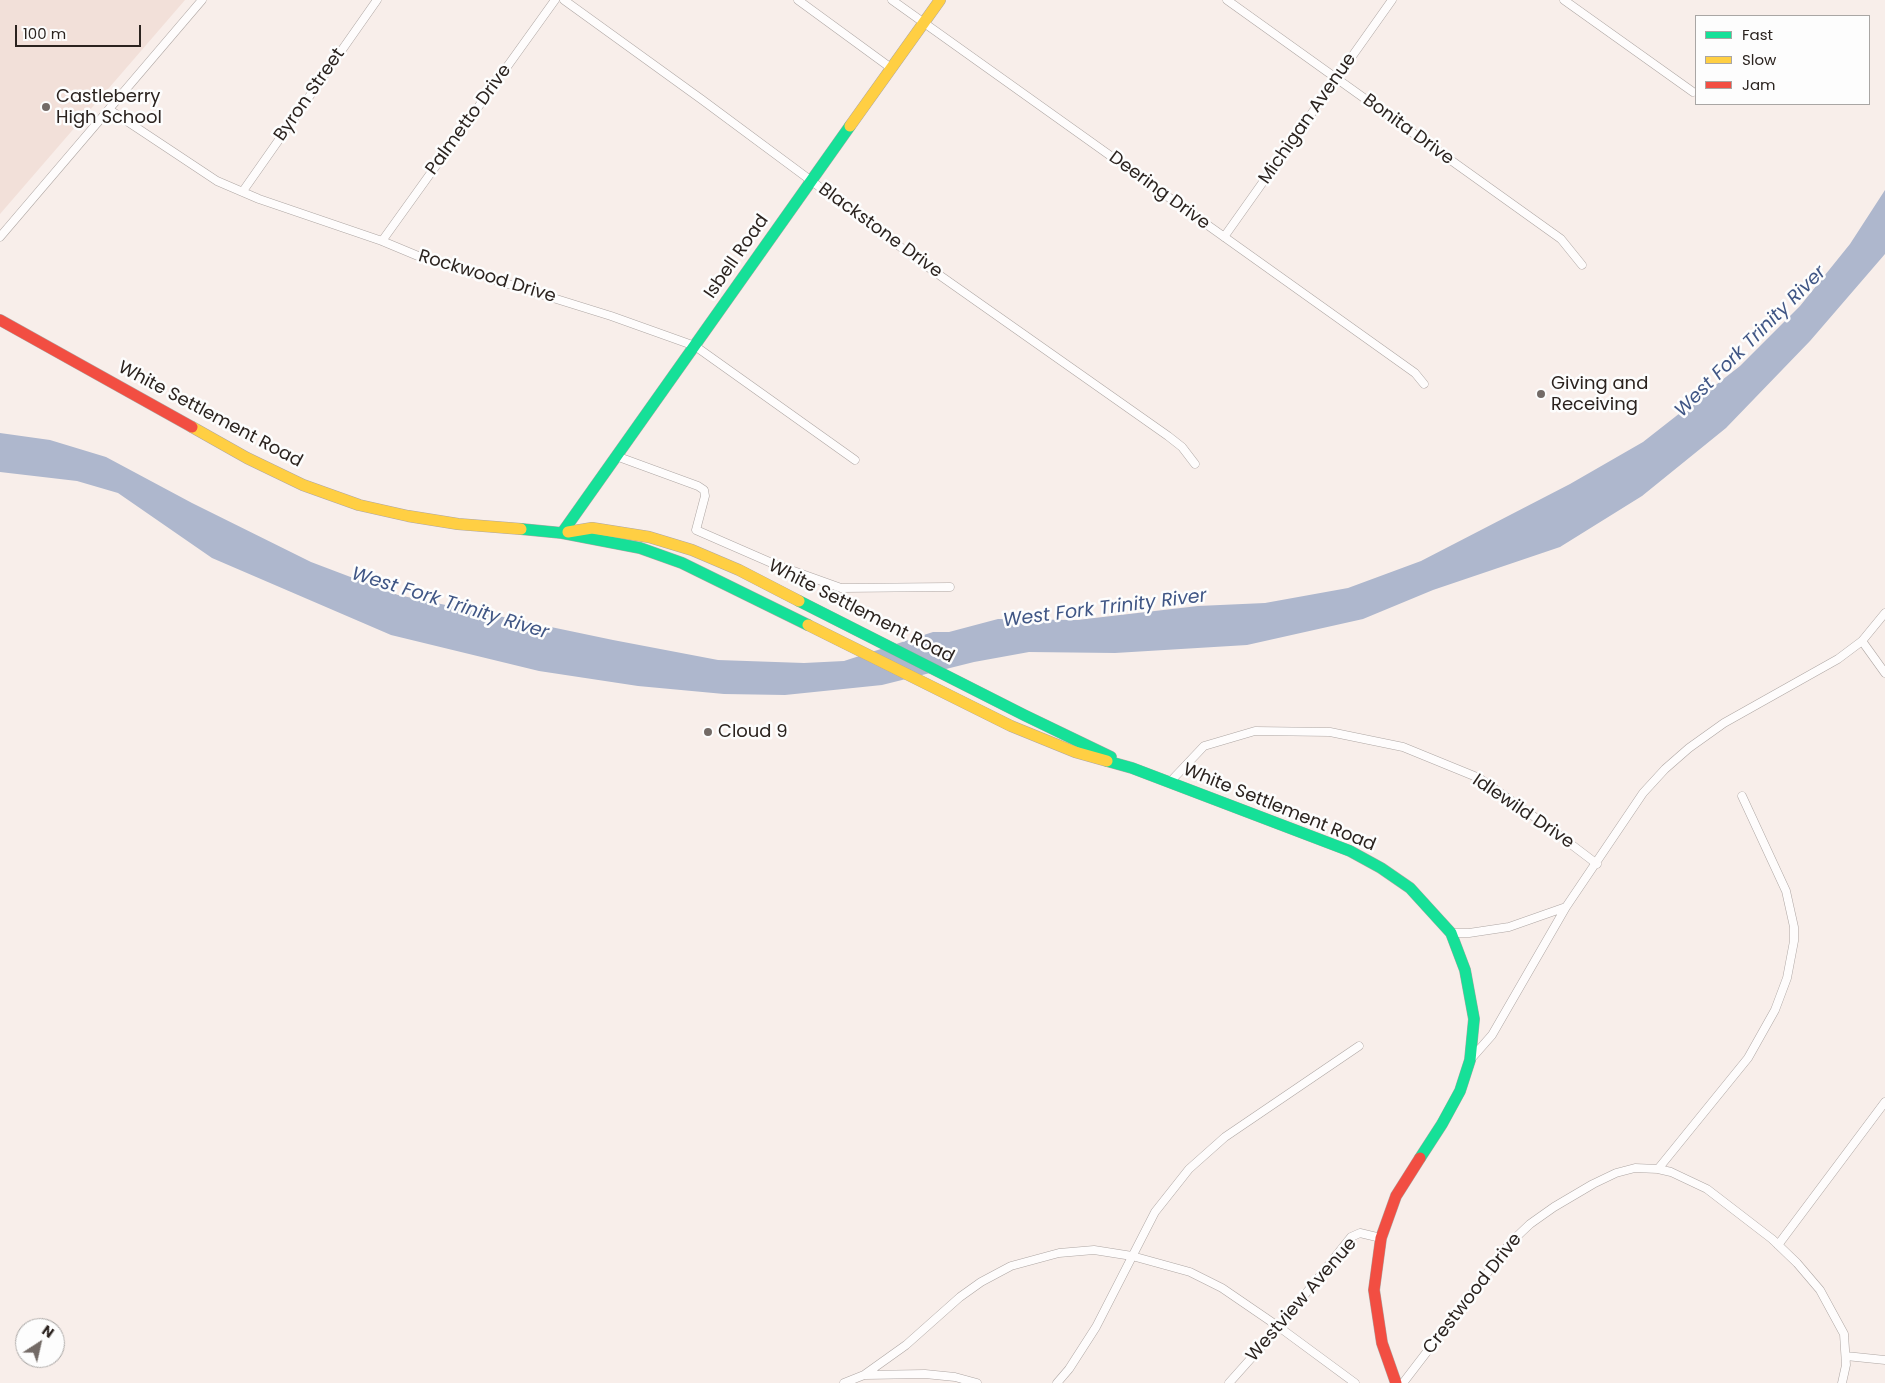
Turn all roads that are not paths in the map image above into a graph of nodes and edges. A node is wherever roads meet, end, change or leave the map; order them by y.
1 (202, 0) edge
2 (377, 0) edge
3 (555, 0) edge
4 (564, 0) edge
5 (798, 0) edge
6 (892, 0) edge
7 (940, 0) edge
8 (1227, 0) edge
9 (1392, 0) edge
10 (1564, 0) edge
11 (924, 23) junction
12 (892, 68) junction
13 (1336, 78) junction
14 (1693, 92) dead end
15 (110, 110) junction
16 (811, 181) junction
17 (243, 191) junction
18 (0, 237) edge
19 (1224, 237) junction
20 (382, 240) junction
21 (1582, 265) dead end
22 (0, 320) edge
23 (694, 346) junction
24 (1424, 384) dead end
25 (616, 456) junction
26 (855, 460) dead end
27 (1195, 464) dead end
28 (562, 533) junction
29 (950, 587) dead end
30 (1885, 613) edge
31 (1862, 641) junction
32 (1885, 674) edge
33 (1132, 768) junction
34 (1170, 782) junction
35 (1742, 796) dead end
36 (1597, 864) junction
37 (1566, 907) junction
38 (1451, 933) junction
39 (1359, 1046) dead end
40 (1470, 1060) junction
41 (1885, 1102) edge
42 (1658, 1169) junction
43 (1381, 1238) junction
44 (1778, 1245) junction
45 (1132, 1256) junction
46 (1279, 1326) junction
47 (1846, 1356) junction
48 (1885, 1360) edge
49 (864, 1374) junction
50 (844, 1383) edge
51 (977, 1383) edge
52 (1058, 1383) edge
53 (1229, 1383) edge
54 (1355, 1383) edge
55 (1396, 1383) edge
56 (1403, 1383) edge
57 (1842, 1383) edge

1 - 15 street
2 - 17 street, Byron Street
3 - 20 street, Palmetto Drive
4 - 16 street, Blackstone Drive
5 - 12 street
6 - 11 street, Deering Drive
7 - 11 main road, Isbell Road
8 - 13 street, Bonita Drive
9 - 13 street, Michigan Avenue
10 - 14 street
11 - 12 main road, Isbell Road
11 - 19 street, Deering Drive
12 - 16 main road, Isbell Road
13 - 19 street, Michigan Avenue
13 - 21 street, Bonita Drive
15 - 17 street, Rockwood Drive
15 - 18 street
16 - 23 main road, Isbell Road
16 - 27 street, Blackstone Drive
17 - 20 street, Rockwood Drive
19 - 24 street, Deering Drive
20 - 23 street, Rockwood Drive
22 - 28 main road, White Settlement Road
23 - 25 main road, Isbell Road
23 - 26 street, Rockwood Drive
25 - 28 main road, Isbell Road
25 - 29 street
28 - 33 main road, White Settlement Road
28 - 33 main road, White Settlement Road
30 - 31 street
31 - 32 street
31 - 36 street
33 - 34 main road, White Settlement Road
34 - 36 street, Idlewild Drive
34 - 38 main road, White Settlement Road
35 - 42 street
36 - 37 street
37 - 38 street
37 - 40 street
38 - 40 main road, White Settlement Road
39 - 45 street
40 - 43 main road, White Settlement Road
41 - 44 street
42 - 44 street, Crestwood Drive
42 - 56 street, Crestwood Drive
43 - 46 street, Westview Avenue
43 - 55 main road, White Settlement Road
44 - 47 street, Crestwood Drive
45 - 46 street
45 - 49 street
45 - 52 street
46 - 53 street, Westview Avenue
46 - 54 street
47 - 48 street
47 - 57 street, Crestwood Drive
49 - 50 street
49 - 51 street

